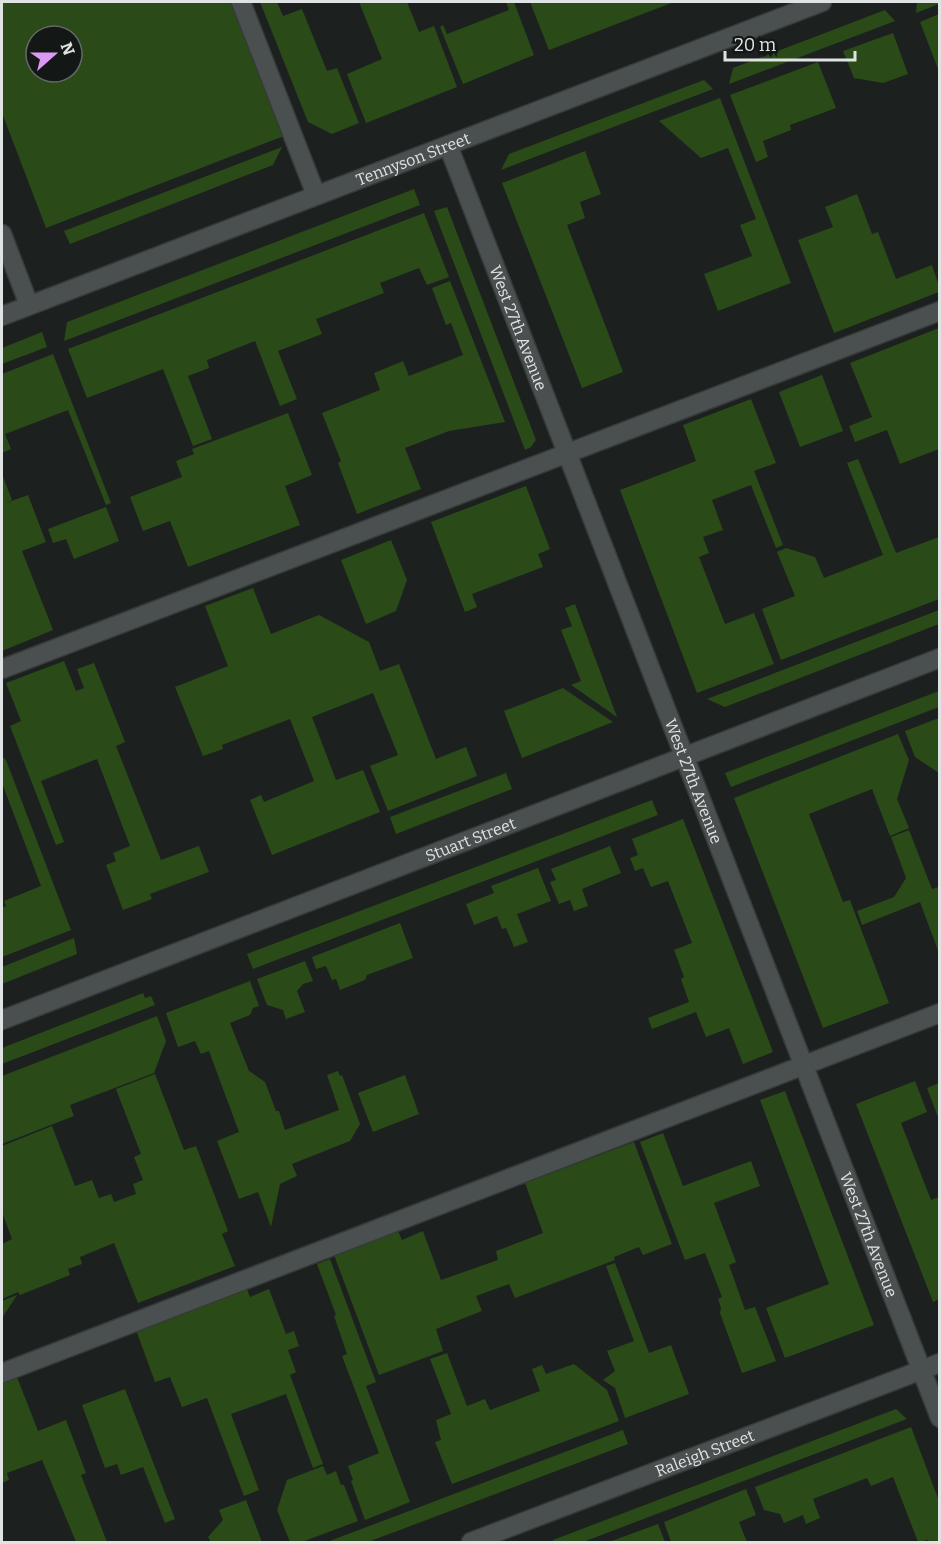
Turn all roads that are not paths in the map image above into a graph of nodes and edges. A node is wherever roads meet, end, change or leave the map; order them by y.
1 (241, 2) edge
2 (822, 2) edge
3 (448, 145) junction
4 (316, 195) junction
5 (2, 234) edge
6 (29, 305) junction
7 (939, 311) edge
8 (2, 316) edge
9 (567, 453) junction
10 (939, 658) edge
11 (2, 669) edge
12 (684, 756) junction
13 (939, 1013) edge
14 (2, 1020) edge
15 (803, 1065) junction
16 (939, 1363) edge
17 (921, 1370) junction
18 (2, 1373) edge
19 (939, 1418) edge
20 (471, 1542) edge

1 - 4 street
2 - 3 street, Tennyson Street
3 - 4 street, Tennyson Street
3 - 9 street, West 27th Avenue
4 - 6 street, Tennyson Street
5 - 6 street
6 - 8 street, Tennyson Street
7 - 9 street
9 - 11 street
9 - 12 street, West 27th Avenue
10 - 12 street, Stuart Street
12 - 14 street, Stuart Street
12 - 15 street, West 27th Avenue
13 - 15 street
15 - 17 street, West 27th Avenue
15 - 18 street
16 - 17 street, Raleigh Street
17 - 19 street, West 27th Avenue
17 - 20 street, Raleigh Street

